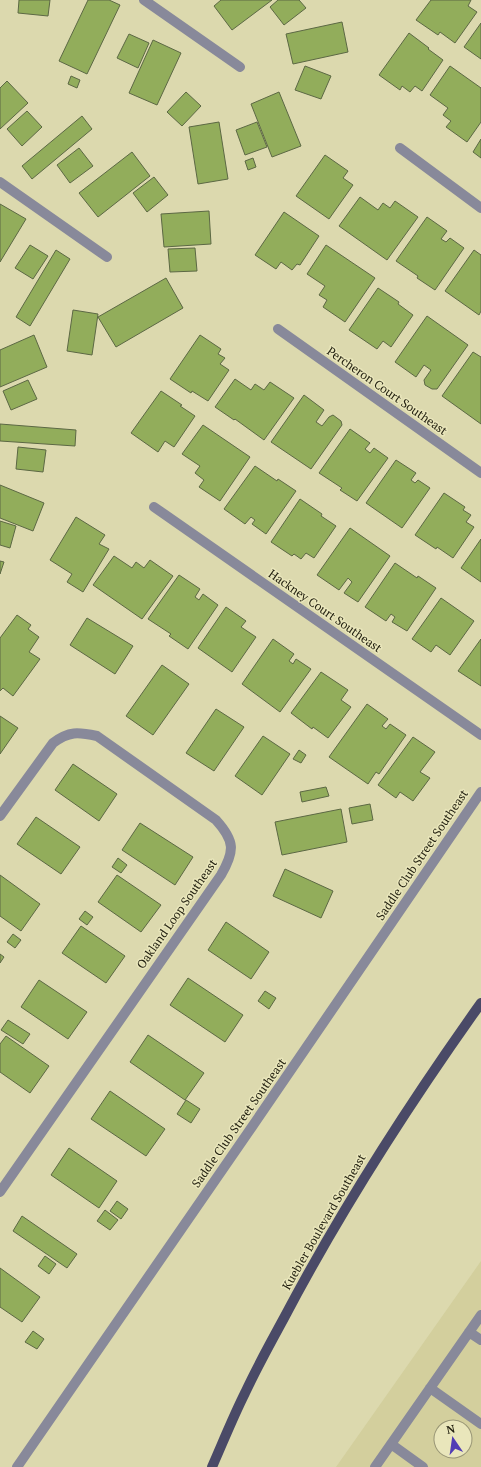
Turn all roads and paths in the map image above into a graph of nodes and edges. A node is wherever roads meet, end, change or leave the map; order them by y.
1 (144, 0) edge
2 (240, 67) dead end
3 (400, 148) dead end
4 (0, 182) edge
5 (481, 208) edge
6 (107, 257) dead end
7 (278, 329) dead end
8 (481, 474) edge
9 (154, 507) dead end
10 (481, 735) edge
11 (481, 792) edge
12 (0, 816) edge
13 (481, 1003) edge
14 (0, 1192) edge
15 (481, 1315) edge
16 (469, 1332) junction
17 (481, 1340) edge
18 (430, 1388) junction
19 (481, 1424) edge
20 (391, 1444) junction
21 (17, 1467) edge
22 (212, 1467) edge
23 (375, 1467) edge
24 (423, 1467) edge

1 - 2 street
3 - 5 street
4 - 6 street
7 - 8 street, Percheron Court Southeast
9 - 10 street, Hackney Court Southeast
11 - 21 street, Saddle Club Street Southeast
12 - 14 street, Oakland Loop Southeast
13 - 22 main road, Kuebler Boulevard Southeast
15 - 16 street
16 - 17 street
16 - 18 street
18 - 19 street
18 - 20 street
20 - 23 street
20 - 24 street

